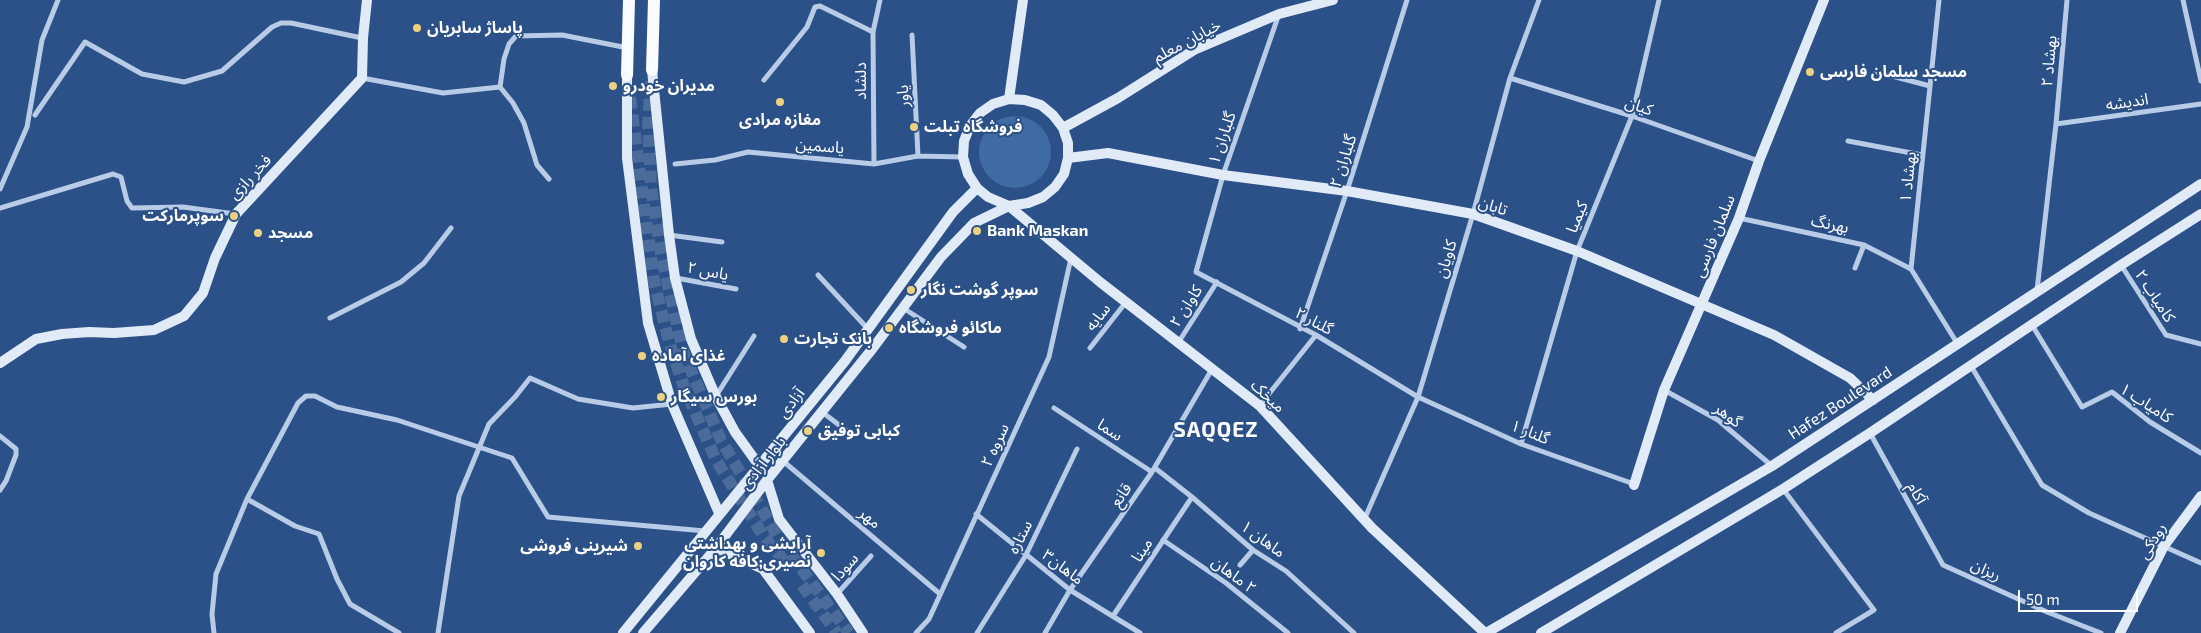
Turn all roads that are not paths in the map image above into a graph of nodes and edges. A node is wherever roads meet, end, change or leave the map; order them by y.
1 (58, 0) edge
2 (367, 0) edge
3 (629, 0) edge
4 (654, 0) edge
5 (880, 0) edge
6 (1023, 0) edge
7 (1333, 0) edge
8 (1407, 0) edge
9 (1540, 0) edge
10 (1659, 0) edge
11 (1824, 0) edge
12 (1939, 0) edge
13 (2067, 0) edge
14 (2183, 0) edge
15 (1279, 14) junction
16 (873, 32) junction
17 (912, 35) dead end
18 (363, 38) junction
19 (629, 48) junction
20 (652, 70) joint
21 (1877, 72) dead end
22 (627, 75) joint
23 (362, 78) junction
24 (1510, 78) junction
25 (764, 80) dead end
26 (2201, 81) edge
27 (1930, 86) junction
28 (500, 87) junction
29 (1009, 99) junction
30 (2201, 104) edge
31 (35, 115) dead end
32 (1632, 116) junction
33 (2056, 124) junction
34 (1063, 128) junction
35 (1848, 141) dead end
36 (1922, 155) junction
37 (918, 156) junction
38 (963, 158) junction
39 (1068, 158) junction
40 (1759, 161) junction
41 (675, 164) dead end
42 (874, 164) junction
43 (1222, 175) junction
44 (549, 179) dead end
45 (2201, 184) edge
46 (977, 188) junction
47 (0, 189) edge
48 (1347, 191) junction
49 (1009, 206) junction
50 (0, 208) edge
51 (236, 214) junction
52 (1473, 214) junction
53 (2201, 214) edge
54 (1739, 218) junction
55 (451, 228) dead end
56 (669, 235) junction
57 (722, 242) dead end
58 (1864, 245) junction
59 (1577, 252) junction
60 (1071, 258) junction
61 (2120, 265) junction
62 (1855, 268) dead end
63 (1911, 269) junction
64 (1196, 272) joint
65 (818, 275) dead end
66 (675, 278) junction
67 (1217, 282) junction
68 (736, 289) dead end
69 (2037, 290) junction
70 (1126, 302) junction
71 (1702, 304) junction
72 (903, 308) junction
73 (330, 318) dead end
74 (2032, 324) junction
75 (1300, 329) junction
76 (868, 330) junction
77 (754, 336) dead end
78 (1316, 336) junction
79 (1177, 343) junction
80 (1957, 343) junction
81 (2201, 344) edge
82 (964, 347) dead end
83 (1090, 348) dead end
84 (0, 363) edge
85 (1970, 366) junction
86 (1212, 368) junction
87 (1664, 390) junction
88 (716, 397) junction
89 (1418, 397) junction
90 (1873, 400) junction
91 (672, 404) junction
92 (1260, 406) junction
93 (1054, 408) dead end
94 (822, 411) junction
95 (851, 434) dead end
96 (1870, 434) junction
97 (0, 436) edge
98 (1522, 444) junction
99 (478, 446) junction
100 (1078, 449) dead end
101 (2201, 453) edge
102 (783, 461) junction
103 (758, 464) junction
104 (1772, 466) junction
105 (1153, 470) junction
106 (767, 480) junction
107 (1634, 485) joint
108 (1783, 489) junction
109 (0, 490) edge
110 (2201, 496) edge
111 (1192, 497) junction
112 (247, 499) junction
113 (719, 513) junction
114 (976, 514) junction
115 (1364, 520) junction
116 (705, 531) junction
117 (1164, 540) junction
118 (2164, 546) junction
119 (716, 548) junction
120 (1253, 550) junction
121 (1026, 555) junction
122 (871, 556) dead end
123 (2201, 563) edge
124 (1943, 564) joint
125 (1240, 565) dead end
126 (1070, 590) junction
127 (837, 594) junction
128 (940, 594) junction
129 (1113, 616) junction
130 (214, 633) edge
131 (399, 633) edge
132 (438, 633) edge
133 (623, 633) edge
134 (643, 633) edge
135 (810, 633) edge
136 (863, 633) edge
137 (916, 633) edge
138 (977, 633) edge
139 (1045, 633) edge
140 (1140, 633) edge
141 (1288, 633) edge
142 (1354, 633) edge
143 (1485, 633) edge
144 (1540, 633) edge
145 (1836, 633) edge
146 (2102, 633) edge
147 (2120, 633) edge

1 - 47 street
2 - 18 main road
3 - 19 main road
4 - 20 main road
5 - 16 street, دلشاد
6 - 29 main road
7 - 15 main road, خیابان معلم
8 - 48 street, گلباران ۲
9 - 24 street, کاویان
10 - 32 street, کیمیا
11 - 40 main road, سلمان فارسی
12 - 27 street, بهشاد ۱
13 - 33 street, بهشاد ۲
14 - 26 street
15 - 34 main road, خیابان معلم
15 - 43 street, گلباران ۱
16 - 25 street
16 - 42 street, دلشاد
17 - 37 street, یاور
18 - 23 main road
18 - 31 street
19 - 22 main road
19 - 28 street
20 - 56 main road
21 - 27 street
22 - 91 main road
23 - 28 street
23 - 51 main road, فخر رازی
24 - 32 street, کیان
24 - 52 street, کاویان
27 - 36 street, بهشاد ۱
28 - 44 street
29 - 34 main road
29 - 38 main road
30 - 33 street, اندیشه
32 - 40 street, کیان
32 - 59 street, کیمیا
33 - 69 street, بهشاد ۲
34 - 39 main road
35 - 36 street
36 - 63 street, بهشاد ۱
37 - 38 street, یاسمین
37 - 42 street, یاسمین
38 - 46 main road
39 - 43 main road, تابان
39 - 49 main road
40 - 54 main road, سلمان فارسی
41 - 42 street, یاسمین
43 - 48 main road, تابان
43 - 64 street, گلباران ۱
45 - 69 main road, Hafez Boulevard
46 - 49 main road
46 - 76 main road, آزادی
48 - 52 main road, تابان
48 - 75 street, گلباران ۲
49 - 60 main road, میخک
49 - 72 main road, بلوار آزادی
50 - 51 street
51 - 84 main road, فخر رازی
52 - 59 main road, تابان
52 - 89 street, کاویان
53 - 61 main road
54 - 58 street, بهرنگ
54 - 71 main road, سلمان فارسی
55 - 73 street
56 - 57 street
56 - 66 main road
58 - 62 street
58 - 63 street, بهرنگ
59 - 71 main road, تابان
59 - 98 street, کیمیا
60 - 70 main road, میخک
60 - 114 street, سروه ۲
61 - 74 main road
61 - 81 street, کامیاب ۲
63 - 80 street
64 - 67 street, گلنار ۲
65 - 76 street
66 - 68 street, یاس ۲
66 - 88 main road
67 - 75 street, گلنار ۲
67 - 79 street, کاوان ۲
69 - 80 main road, Hafez Boulevard
70 - 79 main road, میخک
70 - 83 street, سایه
71 - 87 main road, سلمان فارسی
71 - 90 main road, تابان
72 - 82 street
72 - 94 main road, بلوار آزادی
74 - 85 main road
74 - 101 street, کامیاب ۱
75 - 78 street, گلنار ۲
76 - 103 main road, آزادی
77 - 88 street
78 - 89 street, گلنار ۲
78 - 92 street
79 - 86 main road, میخک
80 - 90 main road, Hafez Boulevard
85 - 96 main road
85 - 118 street
86 - 92 main road, میخک
86 - 105 street, قانع
87 - 104 street, گوهر
87 - 107 main road, سلمان فارسی
88 - 103 main road
89 - 98 street, گلنار ۱
89 - 115 street, کاویان
90 - 104 main road, Hafez Boulevard
91 - 99 street
91 - 113 main road
92 - 115 main road, میخک
93 - 105 street, سما
94 - 95 street
94 - 102 main road, بلوار آزادی
96 - 108 main road
96 - 124 street, آکام
97 - 109 street
98 - 107 street, گلنار ۱
99 - 112 street
99 - 116 street
99 - 132 street
100 - 121 street, ستاره
102 - 106 main road, بلوار آزادی
102 - 128 street, مهر
103 - 113 main road, آزادی
104 - 143 main road, Hafez Boulevard
105 - 111 street, ماهان ۱
105 - 126 street, قانع
106 - 119 main road, بلوار آزادی
106 - 127 main road
108 - 144 main road
108 - 145 street
110 - 118 main road, رودکی
111 - 117 street, مینا
111 - 120 street, ماهان ۱
112 - 130 street
112 - 131 street
113 - 116 main road, آزادی
114 - 121 street, ماهان۳
114 - 128 street, سروه ۲
115 - 143 main road, میخک
116 - 133 main road, آزادی
117 - 129 street, مینا
117 - 141 street, ٢ ماهان
118 - 123 street
118 - 147 main road, رودکی
119 - 134 main road, بلوار آزادی
119 - 135 main road
120 - 125 street
120 - 142 street, ماهان ۱
121 - 126 street, ماهان۳
121 - 138 street, ستاره
122 - 127 street, سودا
124 - 146 street, ریزان
126 - 129 street, ماهان۳
126 - 139 street, قانع
127 - 136 main road
128 - 137 street, سروه ۲
129 - 140 street, ماهان۳

